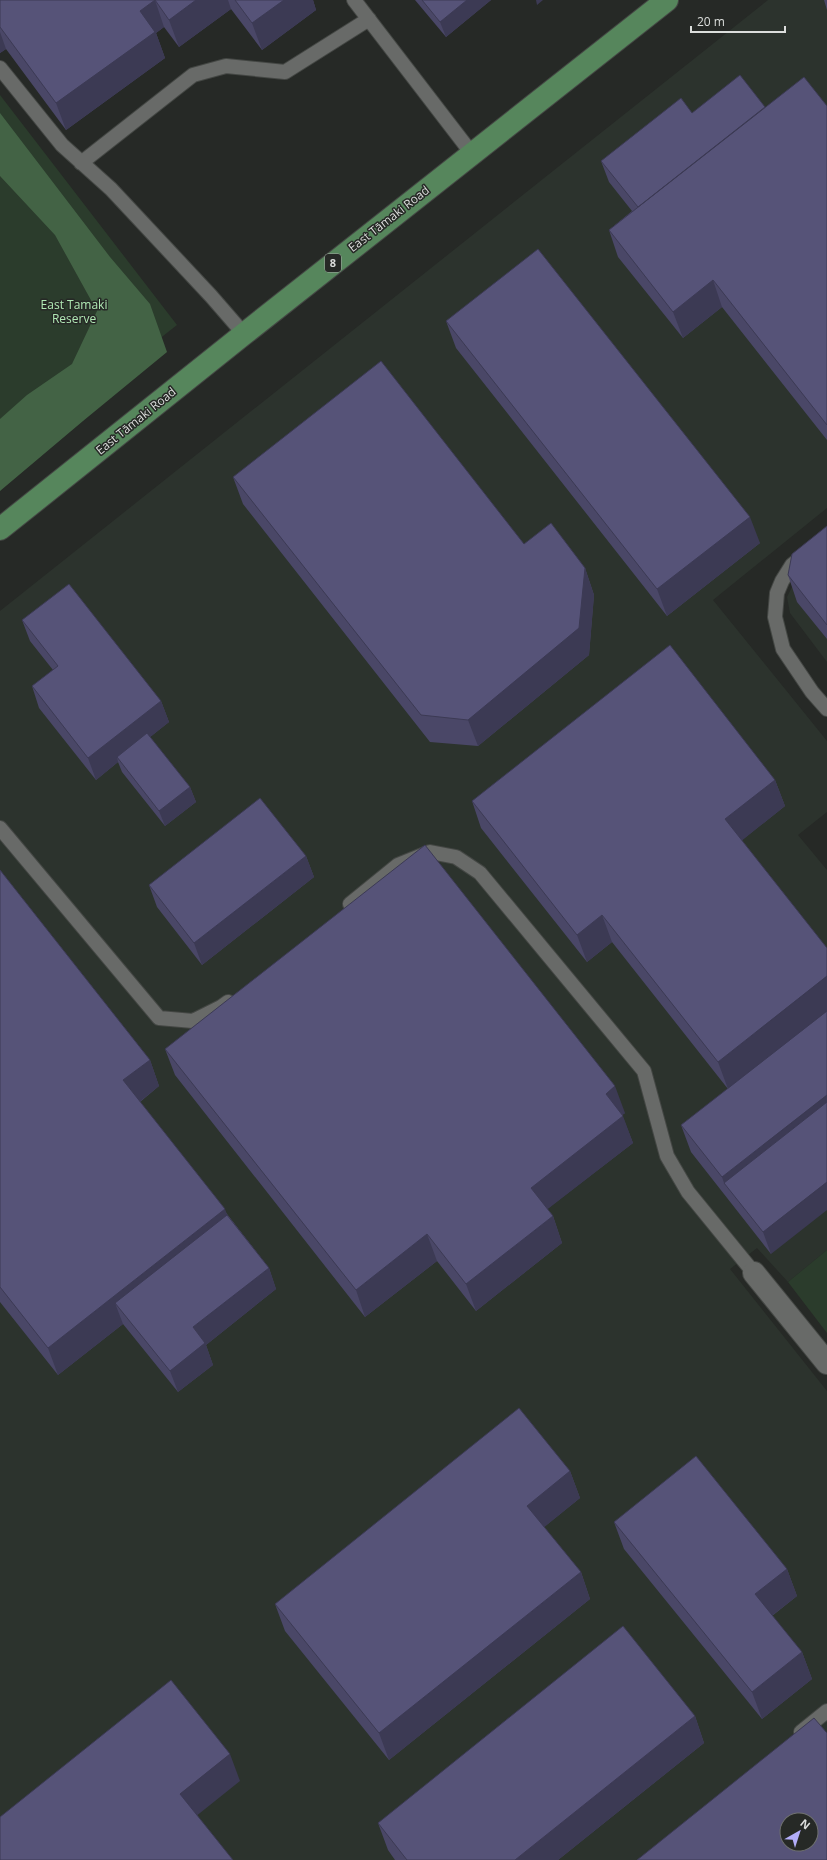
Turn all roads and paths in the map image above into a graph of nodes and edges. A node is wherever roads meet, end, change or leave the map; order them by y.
1 (354, 0) edge
2 (667, 0) edge
3 (369, 18) junction
4 (0, 68) edge
5 (473, 155) junction
6 (81, 163) junction
7 (244, 334) junction
8 (0, 529) edge
9 (827, 537) edge
10 (827, 709) edge
11 (0, 828) edge
12 (337, 914) edge
13 (240, 992) edge
14 (754, 1273) joint
15 (827, 1363) edge
16 (827, 1711) edge
17 (790, 1741) edge

1 - 3 lane
2 - 5 main road, East Tāmaki Road / 8
3 - 5 lane
3 - 6 lane
4 - 6 lane
5 - 7 main road, East Tāmaki Road / 8
6 - 7 lane
7 - 8 main road, East Tāmaki Road / 8
9 - 10 lane
11 - 13 lane
12 - 14 lane
14 - 15 street
16 - 17 lane

